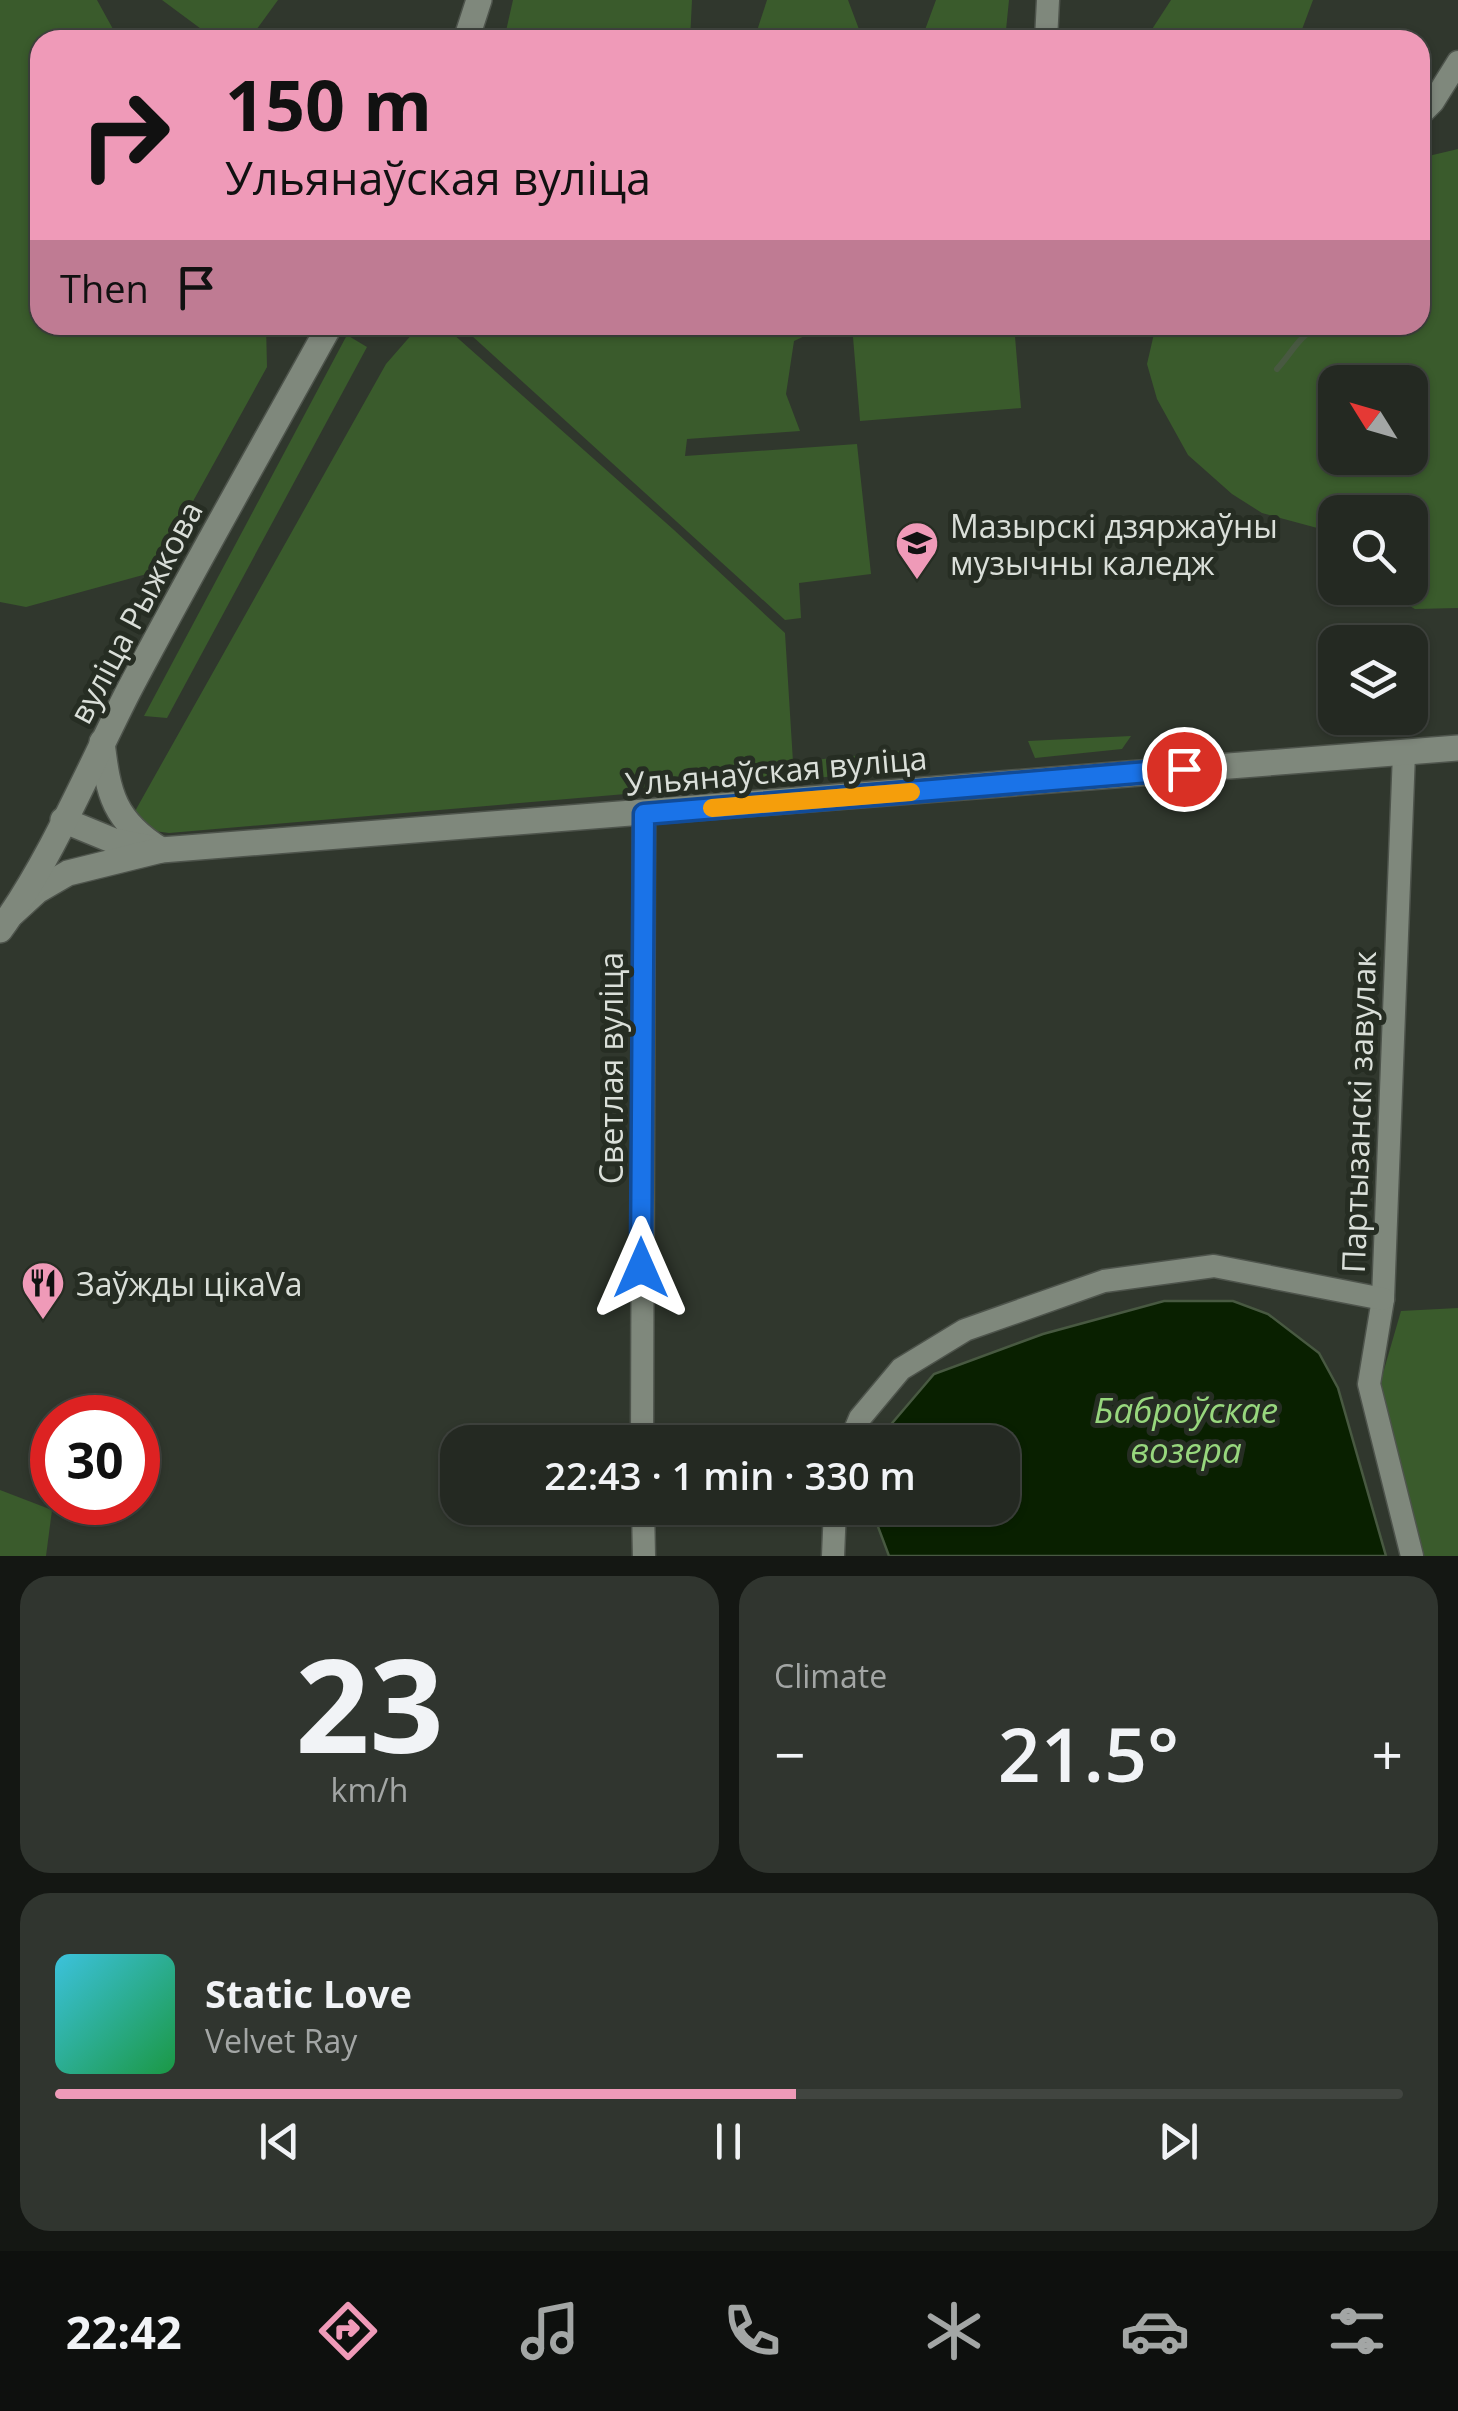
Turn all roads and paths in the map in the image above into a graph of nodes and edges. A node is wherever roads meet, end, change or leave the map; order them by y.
1 (1048, 0) edge
2 (474, 2) edge
3 (468, 30) edge
4 (1046, 30) edge
5 (1458, 62) edge
6 (1430, 105) edge
7 (324, 335) edge
8 (102, 742) junction
9 (1458, 748) edge
10 (1404, 752) junction
11 (644, 814) junction
12 (62, 820) junction
13 (161, 850) junction
14 (100, 866) junction
15 (6, 922) edge
16 (1383, 1299) junction
17 (642, 1425) edge
18 (857, 1425) edge
19 (643, 1525) edge
20 (834, 1525) edge
21 (644, 1556) edge
22 (833, 1556) edge
23 (1412, 1556) edge

1 - 4 street
2 - 3 main road
5 - 6 street
7 - 8 main road, вуліца Рыжкова
8 - 12 main road, вуліца Рыжкова
8 - 13 main road
9 - 10 main road, Ульянаўская вуліца
10 - 11 main road, Ульянаўская вуліца
10 - 16 street, Партызанскі завулак
11 - 13 main road, Ульянаўская вуліца
11 - 17 street, Светлая вуліца
12 - 13 main road
12 - 14 main road
12 - 15 main road, вуліца Рыжкова
13 - 14 main road, Ульянаўская вуліца
14 - 15 main road, Ульянаўская вуліца
16 - 18 street, Партызанскі завулак
16 - 23 street
19 - 21 street
20 - 22 street

